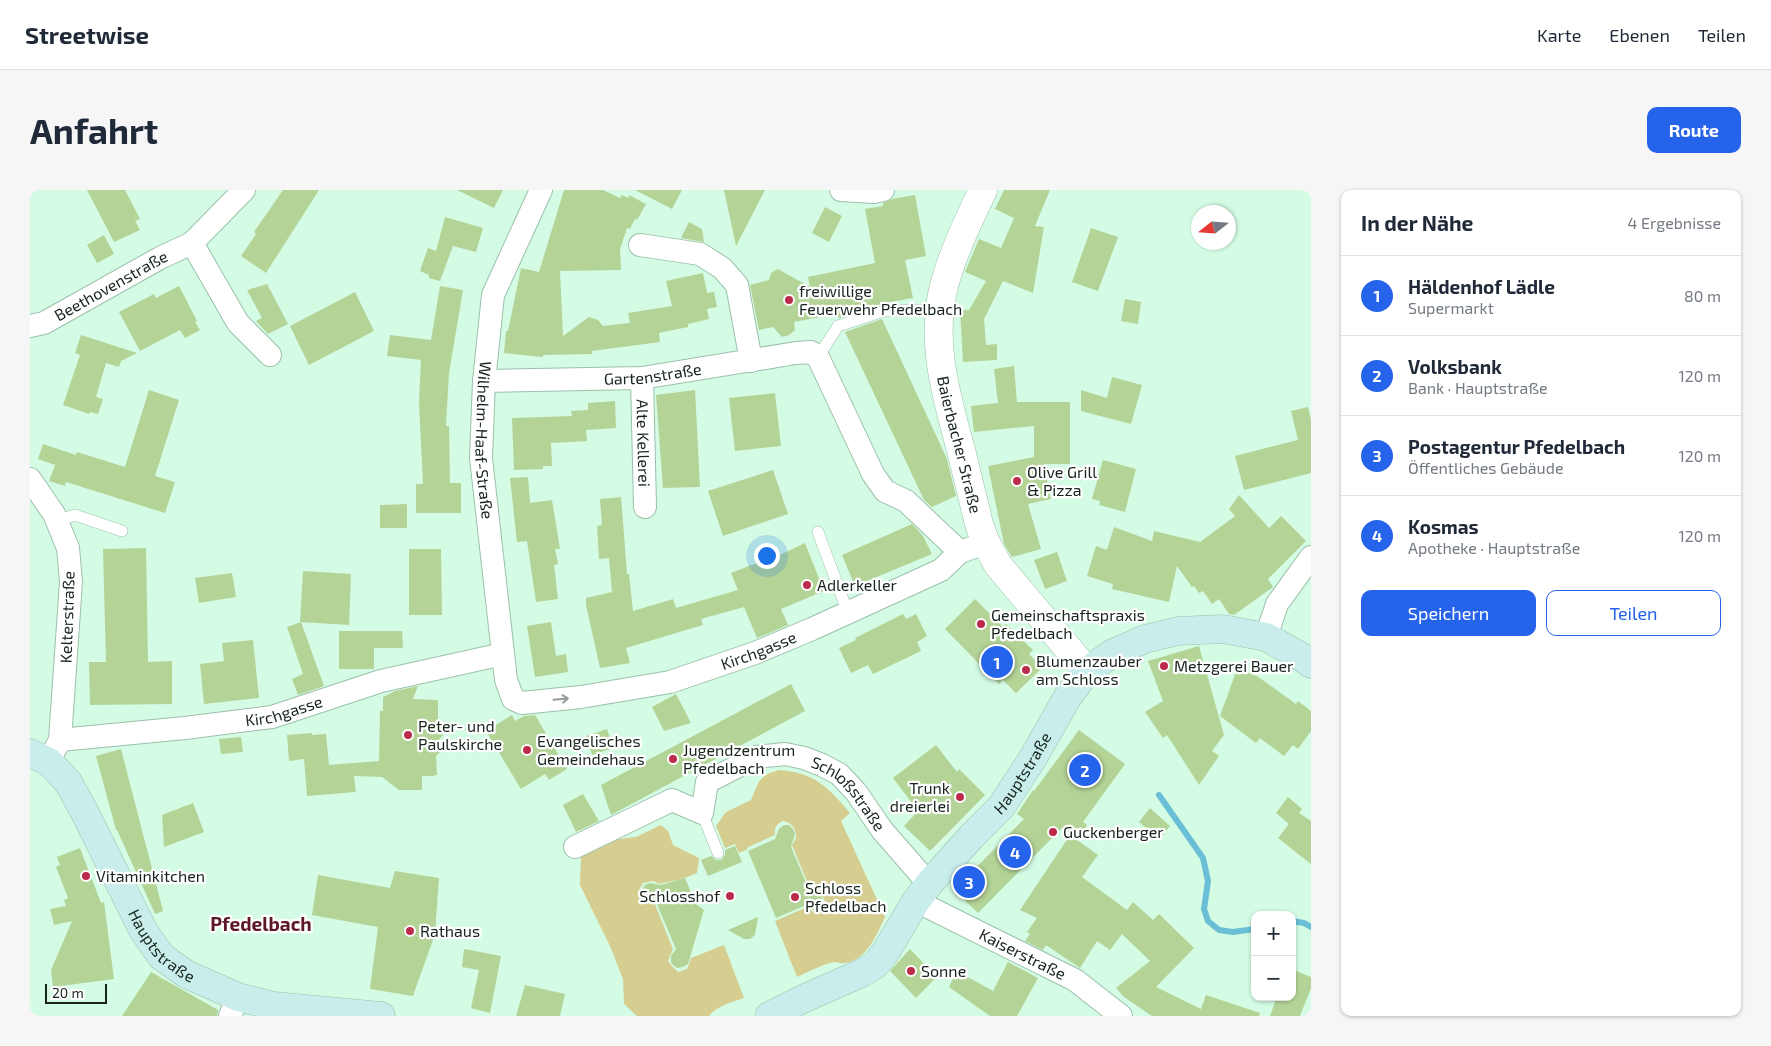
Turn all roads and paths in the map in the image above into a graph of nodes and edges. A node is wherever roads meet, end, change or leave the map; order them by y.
1 (244, 190) edge
2 (541, 190) edge
3 (841, 190) edge
4 (883, 190) edge
5 (983, 190) edge
6 (192, 243) junction
7 (640, 245) dead end
8 (940, 311) junction
9 (30, 326) edge
10 (270, 355) dead end
11 (818, 357) junction
12 (751, 361) junction
13 (642, 378) junction
14 (484, 381) junction
15 (30, 479) edge
16 (645, 507) dead end
17 (56, 521) junction
18 (122, 530) dead end
19 (818, 532) dead end
20 (986, 544) junction
21 (960, 552) junction
22 (1311, 556) edge
23 (848, 612) junction
24 (1266, 637) junction
25 (503, 654) junction
26 (1311, 664) edge
27 (1088, 671) junction
28 (513, 699) joint
29 (46, 752) edge
30 (702, 813) junction
31 (575, 847) dead end
32 (718, 853) dead end
33 (922, 893) junction
34 (234, 1007) edge
35 (316, 1013) edge
36 (380, 1016) edge
37 (769, 1016) edge
38 (1121, 1016) edge

1 - 6 street, Beethovenstraße
2 - 14 street, Wilhelm-Haaf-Straße
3 - 4 street
5 - 8 street, Baierbacher Straße
6 - 9 street, Beethovenstraße
6 - 10 street
7 - 12 street
8 - 11 lane
8 - 20 street, Baierbacher Straße
11 - 12 street, Gartenstraße
11 - 21 street
12 - 13 street, Gartenstraße
13 - 14 street, Gartenstraße
13 - 16 street, Alte Kellerei
14 - 25 street, Wilhelm-Haaf-Straße
15 - 17 street, Kelterstraße
17 - 18 lane
17 - 29 street, Kelterstraße
19 - 23 lane
20 - 21 street, Kirchgasse
20 - 27 street, Baierbacher Straße
21 - 23 street, Kirchgasse
22 - 24 street
28 -> 23 street, Kirchgasse
24 - 26 main road, Hauptstraße
24 - 27 main road, Hauptstraße
25 - 28 street, Wilhelm-Haaf-Straße
25 - 29 street, Kirchgasse
27 - 33 main road, Hauptstraße
29 - 34 main road, Hauptstraße
30 - 31 street
30 - 32 lane
30 - 33 street, Schloßstraße
33 - 37 main road, Hauptstraße
33 - 38 street, Kaiserstraße
34 - 35 main road, Hauptstraße
35 - 36 main road, Hauptstraße

